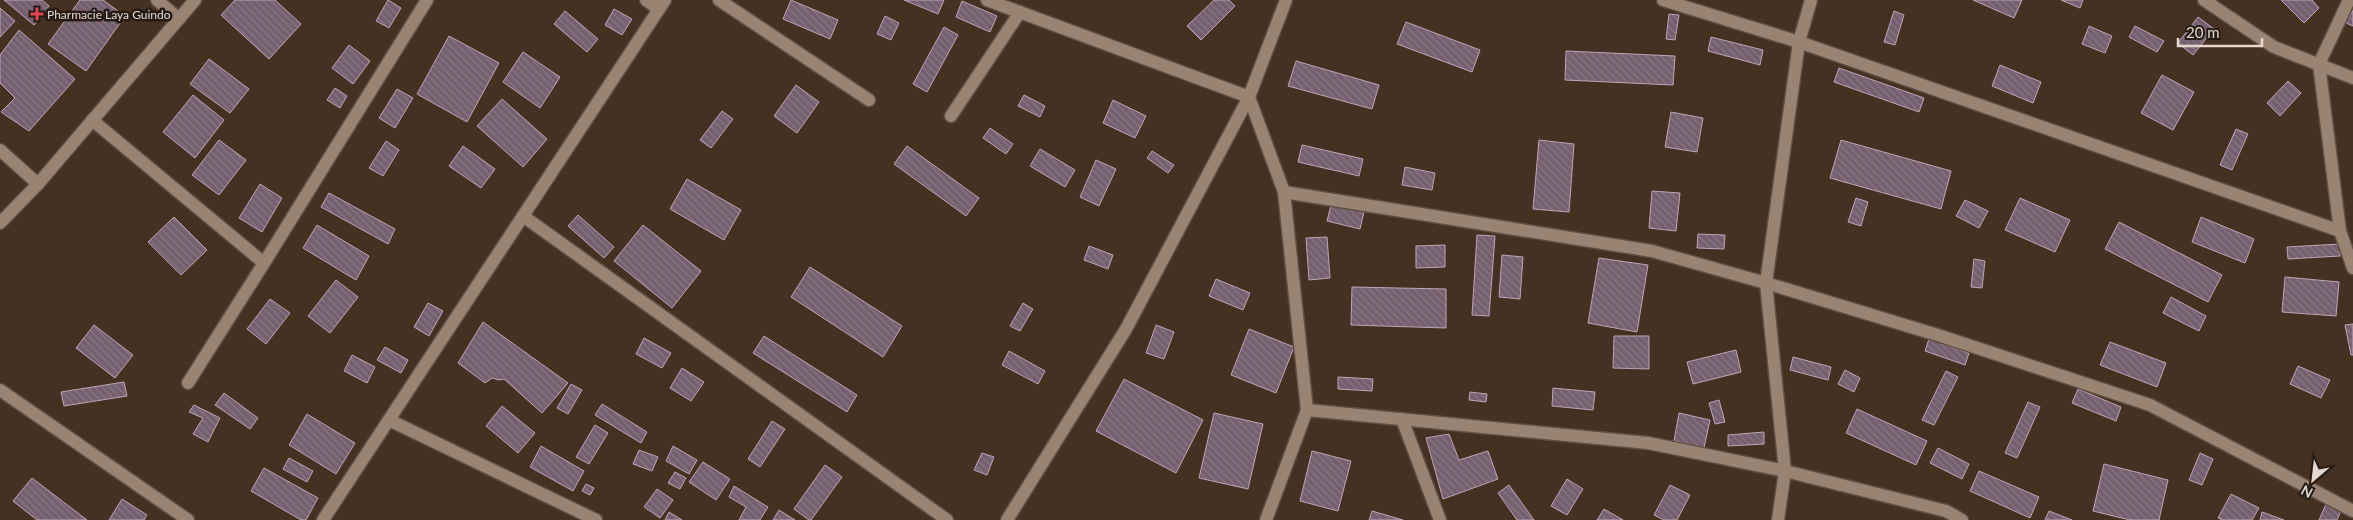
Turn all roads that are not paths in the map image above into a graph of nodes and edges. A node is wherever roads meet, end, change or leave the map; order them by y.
1 (157, 0) edge
2 (195, 0) edge
3 (427, 0) edge
4 (646, 0) edge
5 (719, 0) edge
6 (987, 0) edge
7 (1286, 0) edge
8 (1663, 0) edge
9 (1811, 0) edge
10 (2204, 0) edge
11 (2349, 0) edge
12 (662, 5) edge
13 (1020, 12) junction
14 (179, 19) junction
15 (1799, 42) junction
16 (2319, 64) junction
17 (2353, 78) edge
18 (1249, 97) junction
19 (869, 100) dead end
20 (951, 116) dead end
21 (92, 120) junction
22 (0, 150) edge
23 (38, 184) junction
24 (1284, 192) junction
25 (523, 216) junction
26 (0, 223) edge
27 (2340, 231) junction
28 (264, 263) junction
29 (2353, 268) edge
30 (1766, 283) junction
31 (188, 382) dead end
32 (0, 390) edge
33 (1307, 410) junction
34 (1402, 419) junction
35 (389, 420) junction
36 (1785, 472) junction
37 (2353, 511) edge
38 (188, 520) edge
39 (324, 520) edge
40 (596, 520) edge
41 (948, 520) edge
42 (1007, 520) edge
43 (1266, 520) edge
44 (1440, 520) edge
45 (1778, 520) edge
46 (1962, 520) edge

1 - 14 street
2 - 14 street
3 - 28 street
4 - 12 street
5 - 19 street
6 - 13 street
7 - 18 street
8 - 15 street
9 - 15 street
10 - 16 street
11 - 16 street
12 - 25 street
13 - 18 street
13 - 20 street
14 - 21 street
15 - 27 street
15 - 30 street
16 - 17 street
16 - 27 street
18 - 24 street
18 - 42 street
21 - 23 street
21 - 28 street
22 - 23 street
23 - 26 street
24 - 30 street
24 - 33 street
25 - 35 street
25 - 41 street
27 - 29 street
28 - 31 street
30 - 36 street
30 - 37 street
32 - 38 street
33 - 34 street
33 - 43 street
34 - 36 street
34 - 44 street
35 - 39 street
35 - 40 street
36 - 45 street
36 - 46 street

